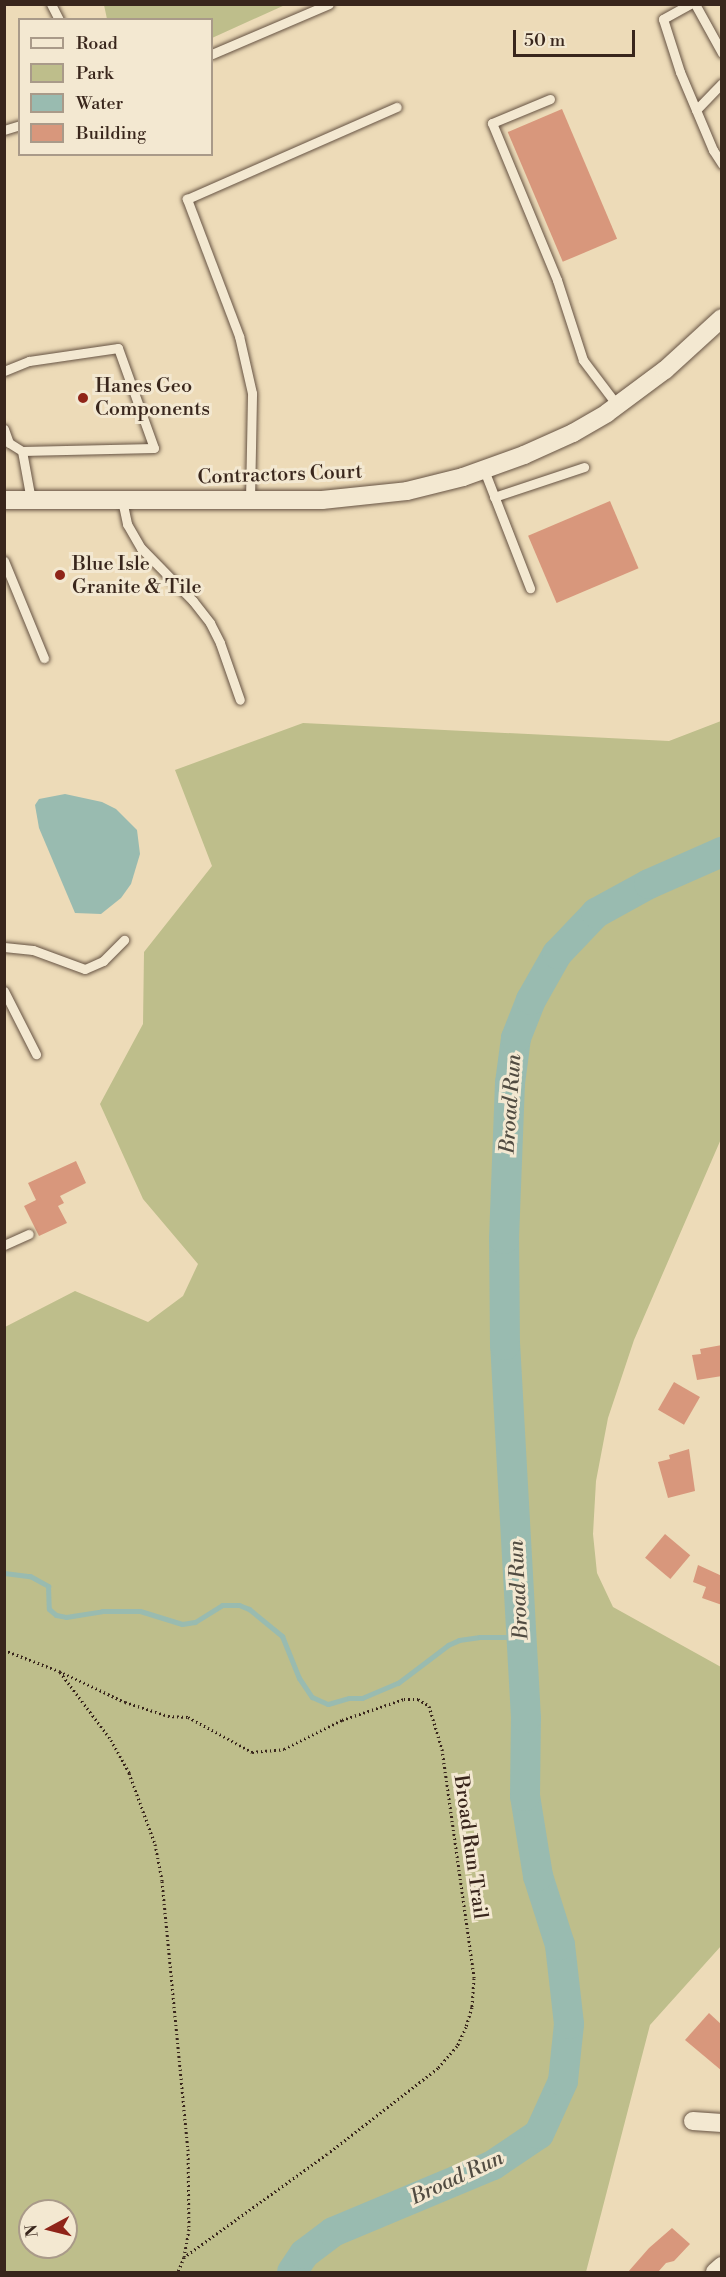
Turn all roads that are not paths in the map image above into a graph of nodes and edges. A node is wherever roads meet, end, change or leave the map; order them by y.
1 (51, 4) edge
2 (329, 4) edge
3 (690, 4) edge
4 (695, 4) edge
5 (57, 18) edge
6 (722, 53) edge
7 (213, 54) edge
8 (722, 83) edge
9 (550, 99) dead end
10 (397, 107) dead end
11 (696, 110) junction
12 (722, 164) edge
13 (722, 318) edge
14 (4, 371) edge
15 (617, 405) junction
16 (4, 429) edge
17 (22, 451) junction
18 (584, 467) dead end
19 (484, 470) junction
20 (494, 497) junction
21 (4, 500) edge
22 (31, 500) junction
23 (122, 500) junction
24 (250, 500) junction
25 (4, 561) edge
26 (530, 588) dead end
27 (44, 658) dead end
28 (240, 700) dead end
29 (124, 940) dead end
30 (4, 947) edge
31 (4, 991) edge
32 (36, 1054) dead end
33 (29, 1234) dead end
34 (4, 1245) edge
35 (693, 2121) dead end
36 (722, 2123) edge
37 (722, 2266) edge
38 (715, 2272) edge

1 - 5 lane
2 - 7 lane
3 - 11 lane
4 - 6 lane
8 - 11 lane
9 - 15 lane
10 - 24 lane
11 - 12 lane
13 - 15 street, Contractors Court
14 - 17 lane
15 - 19 street, Contractors Court
16 - 17 lane
17 - 22 lane
18 - 20 lane
19 - 20 lane
19 - 24 street, Contractors Court
20 - 26 lane
21 - 22 street, Contractors Court
22 - 23 street, Contractors Court
23 - 24 street, Contractors Court
23 - 28 lane
25 - 27 lane
29 - 30 lane
31 - 32 lane
33 - 34 lane
35 - 36 street
37 - 38 street

